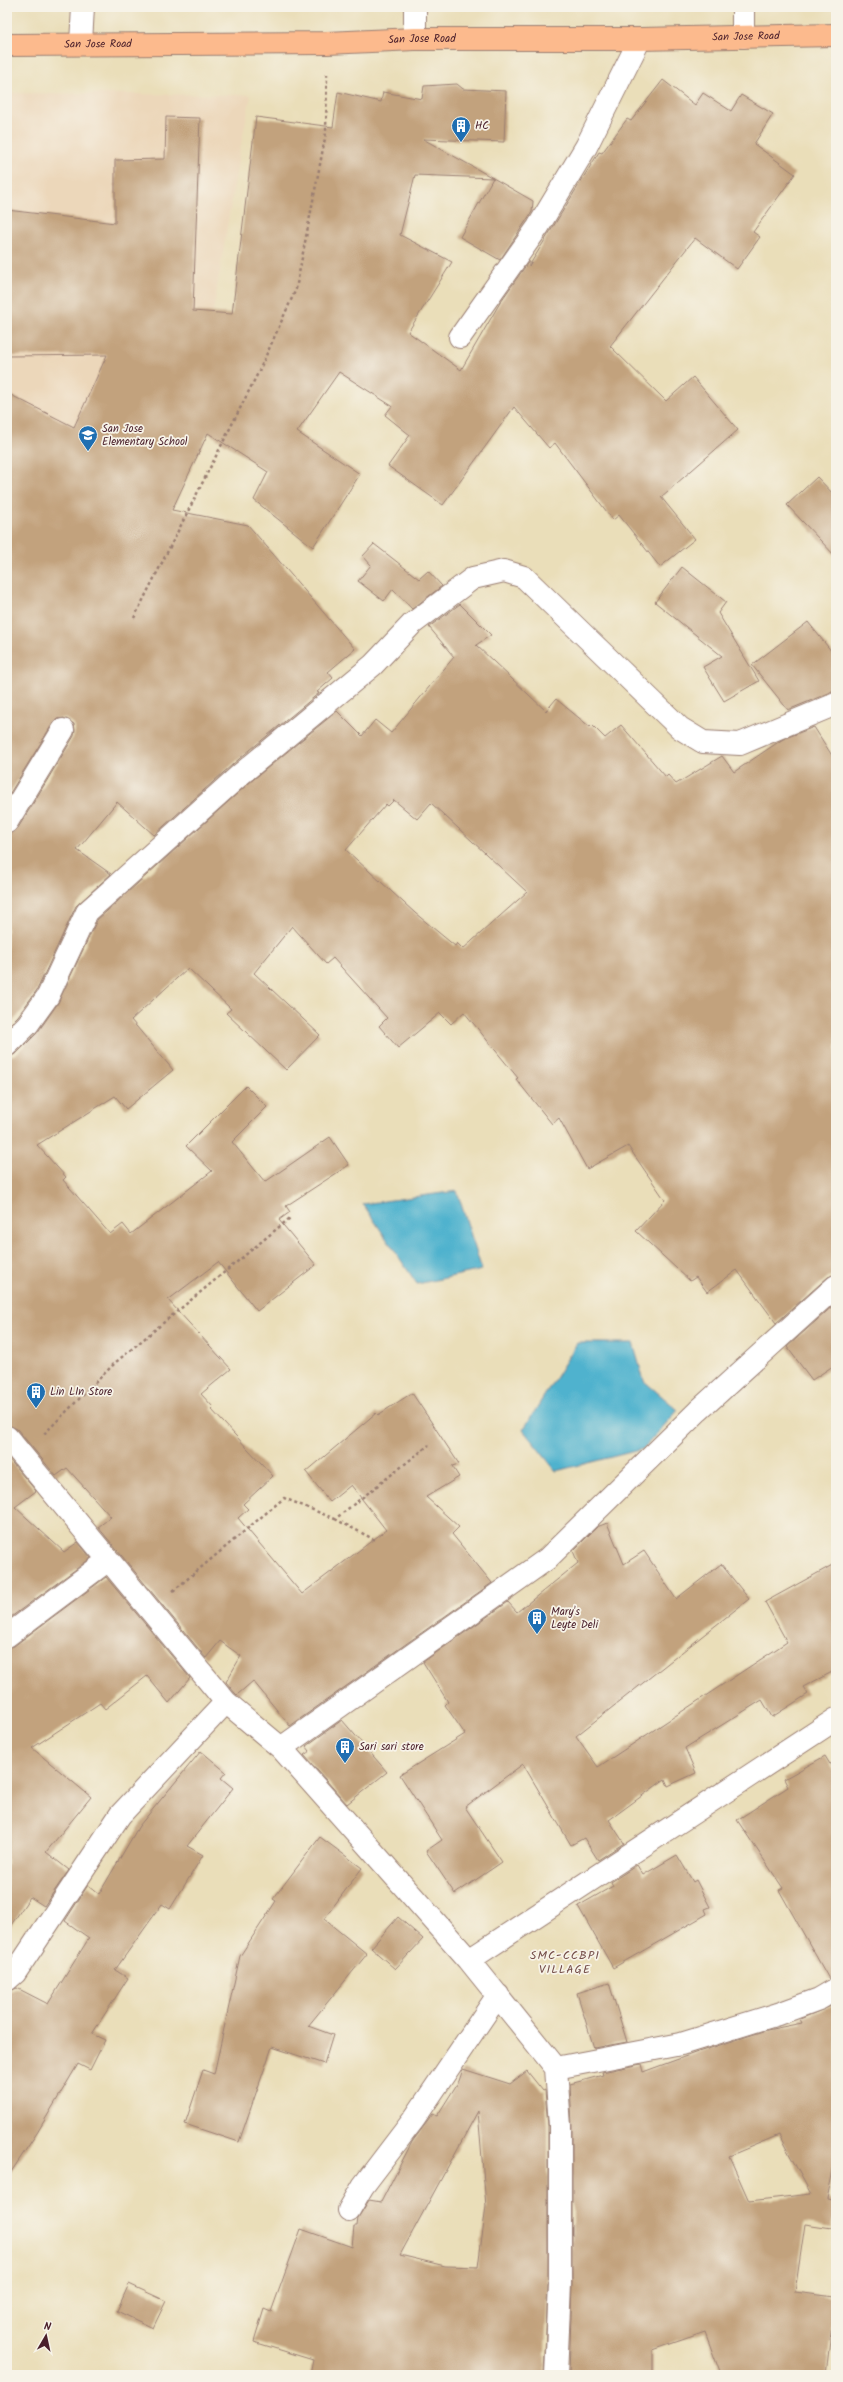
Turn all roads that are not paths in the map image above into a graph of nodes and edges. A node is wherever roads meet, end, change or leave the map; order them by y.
1 (83, 7) edge
2 (415, 7) edge
3 (743, 7) edge
4 (836, 35) edge
5 (743, 37) junction
6 (415, 39) junction
7 (640, 39) junction
8 (81, 43) junction
9 (7, 45) edge
10 (460, 337) dead end
11 (836, 704) edge
12 (63, 730) dead end
13 (7, 822) edge
14 (7, 1044) edge
15 (836, 1286) edge
16 (7, 1437) edge
17 (108, 1561) junction
18 (7, 1636) edge
19 (226, 1702) junction
20 (836, 1719) edge
21 (280, 1748) junction
22 (469, 1960) junction
23 (7, 1980) edge
24 (836, 1989) edge
25 (498, 1995) junction
26 (556, 2068) junction
27 (349, 2210) dead end
28 (556, 2375) edge

1 - 8 street
2 - 6 street
3 - 5 street
4 - 5 main road, San Jose Road
5 - 7 main road, San Jose Road
6 - 7 main road, San Jose Road
6 - 8 main road, San Jose Road
7 - 10 street
8 - 9 main road, San Jose Road
11 - 14 street
12 - 13 street
15 - 21 street
16 - 17 street
17 - 18 street
17 - 19 street
19 - 21 street
19 - 23 street
20 - 22 street
21 - 22 street
22 - 25 street
24 - 26 street
25 - 26 street
25 - 27 street
26 - 28 street

